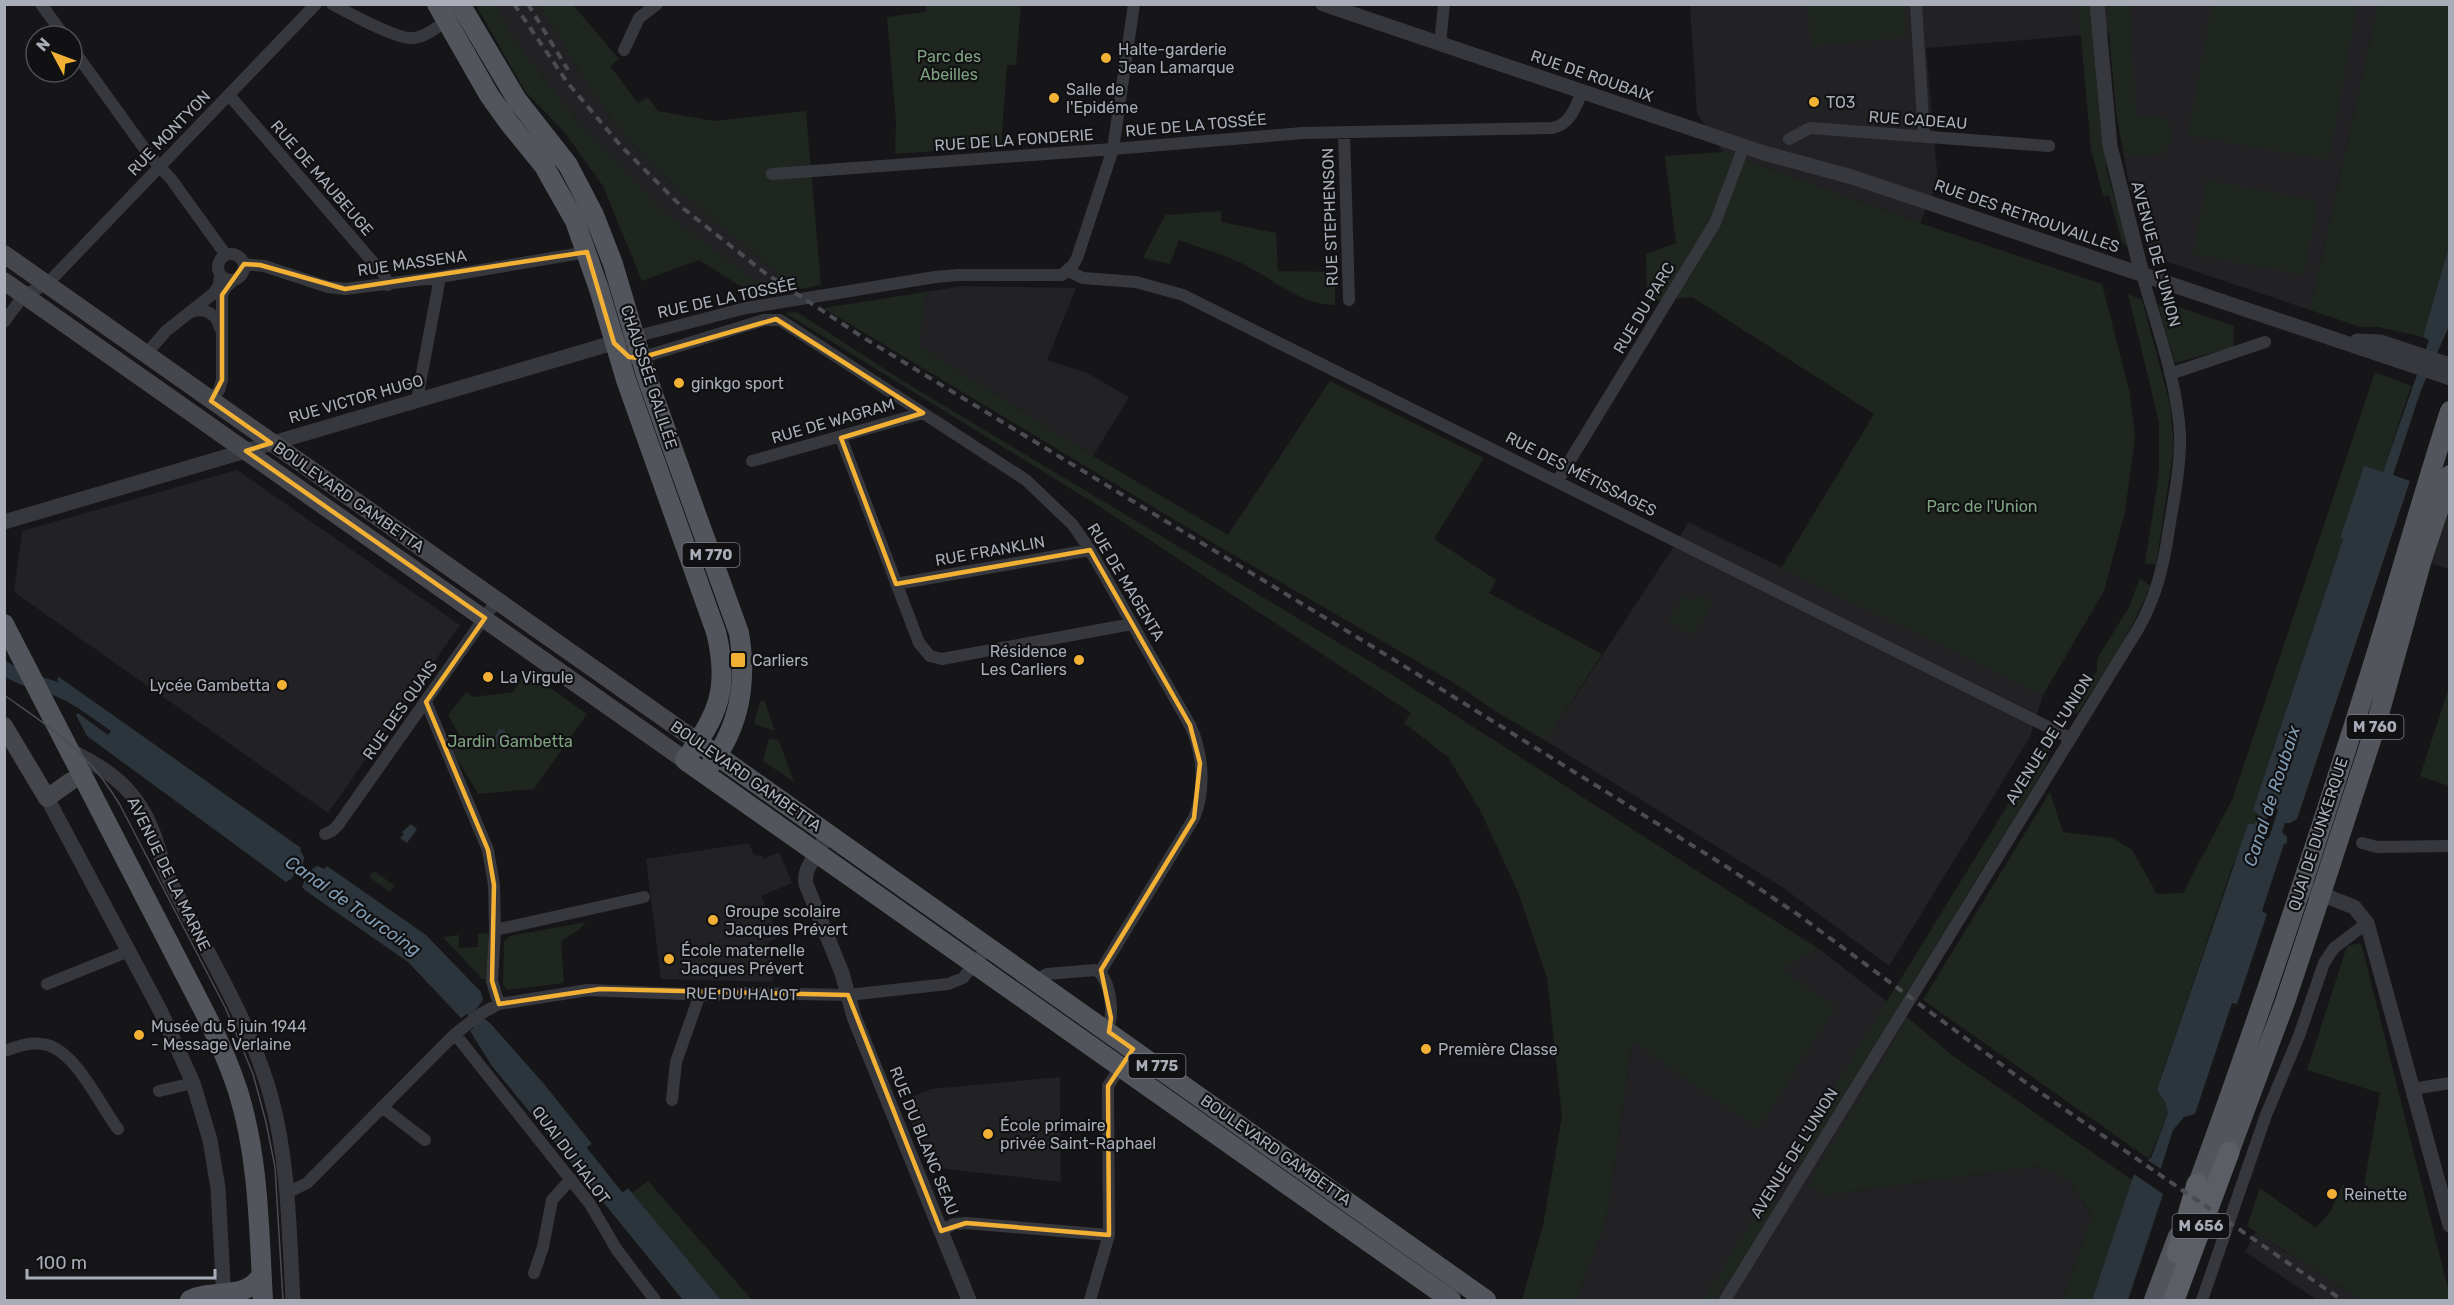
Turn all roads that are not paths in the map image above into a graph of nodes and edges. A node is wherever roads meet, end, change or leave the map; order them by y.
1 (41, 4) edge
2 (316, 4) edge
3 (332, 4) edge
4 (460, 4) edge
5 (657, 4) edge
6 (1134, 4) edge
7 (1323, 4) edge
8 (1444, 4) edge
9 (1916, 4) edge
10 (2097, 4) edge
11 (442, 13) edge
12 (55, 24) edge
13 (1440, 44) junction
14 (624, 50) dead end
15 (84, 64) edge
16 (1582, 91) junction
17 (229, 95) junction
18 (1344, 132) junction
19 (1924, 137) junction
20 (1789, 140) dead end
21 (1744, 146) junction
22 (2049, 146) dead end
23 (1113, 149) junction
24 (159, 166) junction
25 (772, 174) dead end
26 (1852, 177) joint
27 (587, 252) junction
28 (4, 254) edge
29 (226, 255) junction
30 (244, 264) junction
31 (1068, 271) junction
32 (220, 274) junction
33 (2142, 274) junction
34 (440, 277) junction
35 (235, 279) junction
36 (4, 281) edge
37 (46, 284) junction
38 (388, 285) junction
39 (24, 295) junction
40 (1349, 300) dead end
41 (191, 312) junction
42 (4, 322) edge
43 (221, 329) junction
44 (634, 337) junction
45 (2265, 342) dead end
46 (614, 344) junction
47 (146, 354) junction
48 (640, 358) junction
49 (2448, 373) edge
50 (2170, 374) junction
51 (211, 400) junction
52 (417, 400) junction
53 (2450, 411) edge
54 (923, 413) junction
55 (841, 438) junction
56 (271, 443) junction
57 (246, 451) junction
58 (752, 461) dead end
59 (2450, 475) edge
60 (1558, 480) junction
61 (4, 522) edge
62 (1090, 550) junction
63 (896, 584) junction
64 (497, 600) junction
65 (485, 618) junction
66 (4, 624) edge
67 (1132, 624) junction
68 (7, 652) edge
69 (426, 702) junction
70 (4, 726) edge
71 (2070, 738) junction
72 (698, 742) junction
73 (71, 751) junction
74 (718, 756) junction
75 (685, 760) junction
76 (106, 771) junction
77 (705, 774) junction
78 (77, 778) junction
79 (47, 798) junction
80 (826, 832) junction
81 (325, 834) dead end
82 (2362, 843) dead end
83 (2450, 846) edge
84 (818, 852) junction
85 (2302, 887) junction
86 (2321, 894) junction
87 (644, 897) dead end
88 (2367, 923) junction
89 (495, 930) junction
90 (988, 947) junction
91 (129, 951) junction
92 (975, 964) junction
93 (1100, 972) junction
94 (1035, 980) junction
95 (47, 984) dead end
96 (700, 994) junction
97 (848, 995) junction
98 (499, 1004) junction
99 (1107, 1030) junction
100 (455, 1034) junction
101 (1133, 1049) junction
102 (4, 1051) edge
103 (1120, 1066) junction
104 (193, 1083) junction
105 (2450, 1083) edge
106 (2412, 1089) junction
107 (159, 1092) dead end
108 (672, 1100) dead end
109 (382, 1107) junction
110 (118, 1129) dead end
111 (426, 1140) dead end
112 (2229, 1152) junction
113 (571, 1179) junction
114 (2197, 1185) junction
115 (287, 1193) junction
116 (2449, 1223) edge
117 (941, 1230) junction
118 (1109, 1234) junction
119 (534, 1273) dead end
120 (256, 1291) edge
121 (224, 1297) edge
122 (190, 1300) edge
123 (293, 1300) edge
124 (655, 1300) edge
125 (969, 1300) edge
126 (1090, 1300) edge
127 (1451, 1300) edge
128 (1486, 1300) edge
129 (1725, 1300) edge
130 (2154, 1300) edge
131 (2160, 1300) edge
132 (2174, 1300) edge
133 (2182, 1300) edge
134 (2202, 1300) edge

1 - 12 street
2 - 17 street, RUE MONTYON
3 - 11 street
4 - 44 main road, CHAUSSÉE GALILÉE / M 770
5 - 14 street
6 - 23 street, RUE DE LA FONDERIE
7 - 13 street, RUE DE ROUBAIX
8 - 13 street
9 - 19 street
10 - 33 street, AVENUE DE L'UNION
11 - 27 main road, CHAUSSÉE GALILÉE / M 770
13 - 16 street, RUE DE ROUBAIX
15 - 24 street
16 - 18 street, RUE DE LA TOSSÉE
16 - 21 street, RUE DE ROUBAIX
17 - 24 street, RUE MONTYON
17 - 38 street, RUE DE MAUBEUGE
18 - 23 street, RUE DE LA TOSSÉE
18 - 40 street, RUE STEPHENSON
19 - 20 street, RUE CADEAU
19 - 22 street, RUE CADEAU
21 - 26 street, RUE DE ROUBAIX
21 - 60 street, RUE DU PARC
23 - 25 street, RUE DE LA FONDERIE
23 - 31 street, RUE DE LA TOSSÉE
24 - 29 street
24 - 37 street, RUE MONTYON
26 - 33 street, RUE DES RETROUVAILLES
27 - 34 street, RUE MASSENA
27 - 46 main road, CHAUSSÉE GALILÉE / M 770
28 - 37 main road, BOULEVARD GAMBETTA / M 775
29 - 30 street
29 - 32 street
30 - 35 street
30 - 38 street, RUE MASSENA
31 - 44 street, RUE DE LA TOSSÉE
31 - 60 street, RUE DES MÉTISSAGES
32 - 35 street
32 - 41 street
33 - 49 street, RUE DES RETROUVAILLES
33 - 50 street, AVENUE DE L'UNION
34 - 38 street, RUE MASSENA
34 - 52 street
35 - 43 street
36 - 39 main road, BOULEVARD GAMBETTA / M 775
37 - 39 street, RUE MONTYON
37 - 47 main road, BOULEVARD GAMBETTA / M 775
39 - 42 street
39 - 57 main road, BOULEVARD GAMBETTA / M 775
41 - 43 street
41 - 47 street
43 - 51 street
44 - 46 street, RUE VICTOR HUGO
44 - 48 main road, CHAUSSÉE GALILÉE / M 770
45 - 50 street
46 - 48 street
46 - 52 street, RUE VICTOR HUGO
46 - 72 main road, CHAUSSÉE GALILÉE / M 770
47 - 51 main road, BOULEVARD GAMBETTA / M 775
48 - 54 street, RUE DE MAGENTA
48 - 74 main road, CHAUSSÉE GALILÉE / M 770
50 - 71 street, AVENUE DE L'UNION
51 - 56 main road, BOULEVARD GAMBETTA / M 775
52 - 56 street, RUE VICTOR HUGO
53 - 85 main road, QUAI DE DUNKERQUE / M 760
54 - 55 street, RUE DE WAGRAM
54 - 62 street, RUE DE MAGENTA
55 - 58 street, RUE DE WAGRAM
55 - 63 street
56 - 57 street, RUE VICTOR HUGO
56 - 64 main road, BOULEVARD GAMBETTA / M 775
57 - 61 street, RUE VICTOR HUGO
57 - 65 main road, BOULEVARD GAMBETTA / M 775
59 - 86 main road, QUAI DE DUNKERQUE / M 760
60 - 71 street, RUE DES MÉTISSAGES
62 - 63 street, RUE FRANKLIN
62 - 67 street, RUE DE MAGENTA
63 - 67 street
64 - 65 street, RUE DES QUAIS
64 - 72 main road, BOULEVARD GAMBETTA / M 775
65 - 69 street, RUE DES QUAIS
65 - 75 main road, BOULEVARD GAMBETTA / M 775
66 - 73 main road
67 - 93 street, RUE DE MAGENTA
68 - 78 main road
69 - 81 street, RUE DES QUAIS
69 - 89 street
70 - 79 main road
71 - 129 street, AVENUE DE L'UNION
72 - 74 main road, BOULEVARD GAMBETTA / M 775
72 - 75 main road, CHAUSSÉE GALILÉE / M 770
73 - 76 street, AVENUE DE LA MARNE
73 - 78 main road
74 - 77 main road, CHAUSSÉE GALILÉE / M 770
74 - 80 main road, BOULEVARD GAMBETTA / M 775
75 - 77 main road, BOULEVARD GAMBETTA / M 775
76 - 78 street
76 - 115 street, AVENUE DE LA MARNE
77 - 84 main road, BOULEVARD GAMBETTA / M 775
78 - 79 main road
78 - 120 main road
79 - 91 street
80 - 84 street, RUE DU BLANC SEAU
80 - 90 main road, BOULEVARD GAMBETTA / M 775
82 - 83 street
84 - 92 main road, BOULEVARD GAMBETTA / M 775
84 - 97 street, RUE DU BLANC SEAU
85 - 86 street
85 - 114 main road, QUAI DE DUNKERQUE / M 760
86 - 88 street
86 - 112 main road, QUAI DE DUNKERQUE / M 760
87 - 89 street
88 - 106 street
88 - 134 street
89 - 98 street
90 - 92 street, RUE DU HALOT
90 - 94 main road, BOULEVARD GAMBETTA / M 775
91 - 95 street
91 - 104 street
92 - 97 street, RUE DU HALOT
92 - 103 main road, BOULEVARD GAMBETTA / M 775
93 - 94 street
93 - 99 street
94 - 99 main road, BOULEVARD GAMBETTA / M 775
96 - 97 street, RUE DU HALOT
96 - 98 street, RUE DU HALOT
96 - 108 street
97 - 117 street, RUE DU BLANC SEAU
98 - 100 street, RUE DU HALOT
99 - 101 main road, BOULEVARD GAMBETTA / M 775
100 - 109 street
100 - 113 street, QUAI DU HALOT
101 - 103 street
101 - 128 main road, BOULEVARD GAMBETTA / M 775
102 - 110 street
103 - 118 street
103 - 127 main road, BOULEVARD GAMBETTA / M 775
104 - 107 street
104 - 121 street
105 - 106 street
106 - 116 street
109 - 111 street
109 - 115 street
112 - 132 highway, M 656
112 - 133 main road, M 760
113 - 119 street
113 - 124 street, QUAI DU HALOT
114 - 130 main road, M 760
114 - 131 highway, M 656
115 - 123 street, AVENUE DE LA MARNE
117 - 118 street
117 - 125 street, RUE DU BLANC SEAU
118 - 126 street
120 - 121 main road
121 - 122 main road

